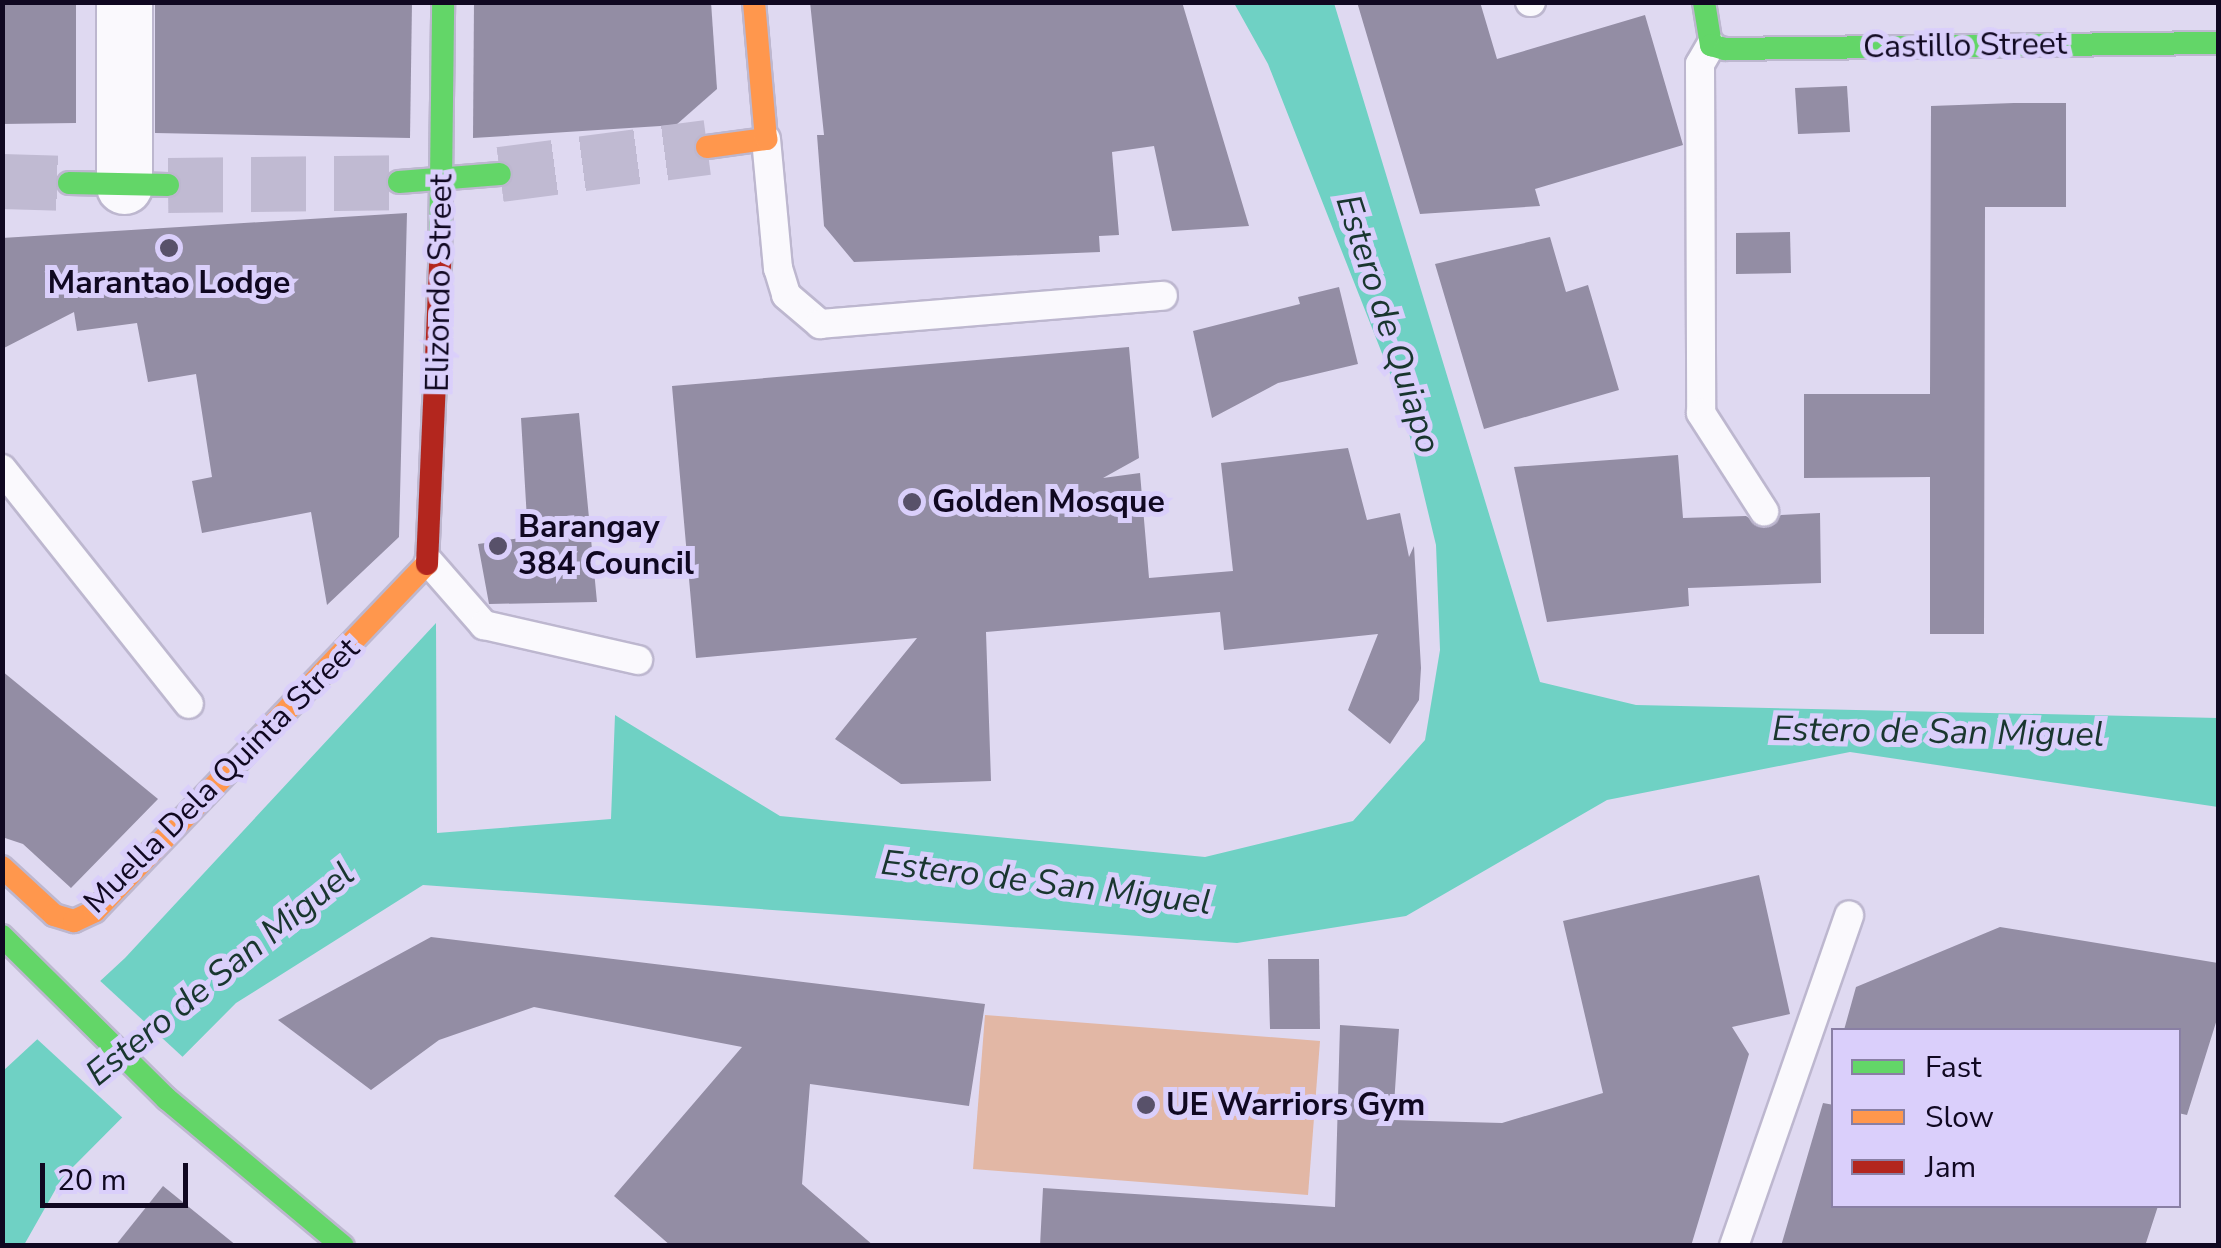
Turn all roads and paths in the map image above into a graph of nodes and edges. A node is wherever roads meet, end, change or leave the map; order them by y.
1 (124, 2) edge
2 (443, 2) edge
3 (754, 2) edge
4 (1704, 2) edge
5 (2218, 43) edge
6 (1711, 45) junction
7 (766, 139) junction
8 (707, 147) tunnel mouth
9 (500, 174) tunnel mouth
10 (398, 182) tunnel mouth
11 (441, 182) junction
12 (68, 184) tunnel mouth
13 (146, 186) joint
14 (1163, 296) dead end
15 (2, 469) edge
16 (1764, 510) dead end
17 (429, 562) junction
18 (638, 660) dead end
19 (189, 704) dead end
20 (2, 867) edge
21 (1848, 915) dead end
22 (2, 936) edge
23 (343, 1246) edge
24 (1734, 1246) edge

1 - 13 street
2 - 11 street, Elizondo Street
3 - 7 street
4 - 6 street
5 - 6 street, Castillo Street
6 - 16 lane
7 - 8 street
7 - 14 lane
9 - 11 street
10 - 11 street
11 - 17 street, Elizondo Street
12 - 13 street
15 - 19 lane
17 - 18 lane
17 - 20 street, Muella Dela Quinta Street
21 - 24 lane
22 - 23 street

